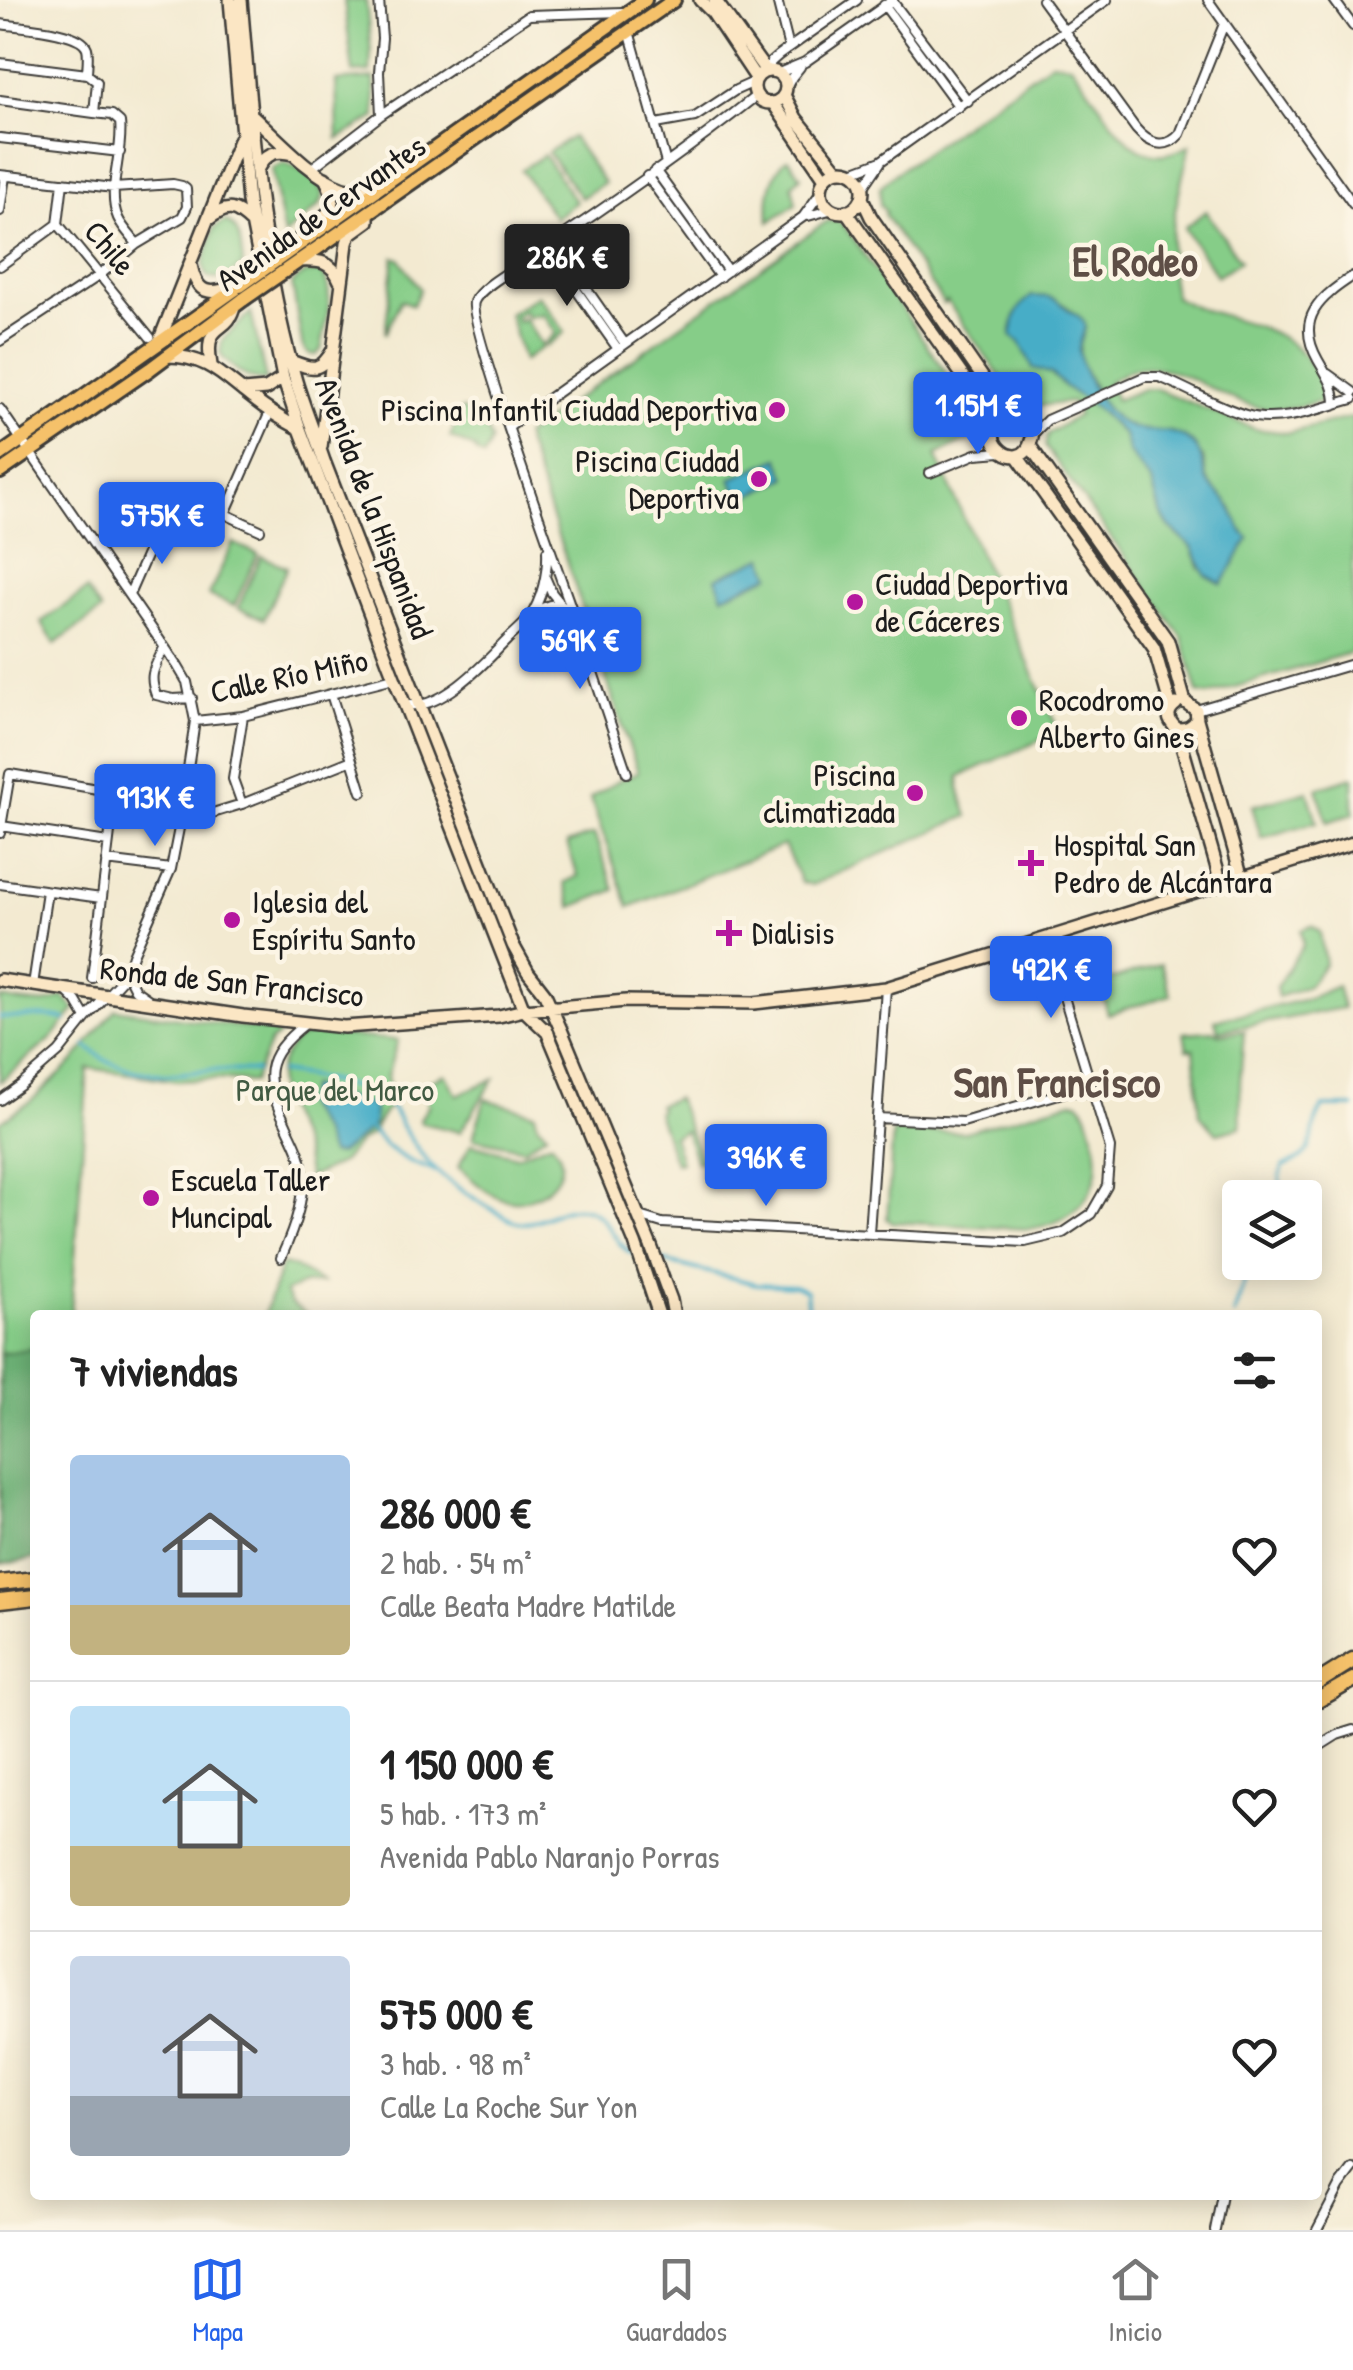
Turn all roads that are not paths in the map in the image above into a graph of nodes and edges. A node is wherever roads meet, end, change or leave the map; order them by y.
1 (230, 0) edge
2 (241, 0) edge
3 (379, 0) edge
4 (646, 0) edge
5 (674, 0) edge
6 (700, 0) edge
7 (715, 0) edge
8 (777, 0) edge
9 (1042, 0) edge
10 (1107, 0) edge
11 (1208, 0) edge
12 (1334, 0) edge
13 (855, 1) edge
14 (890, 2) edge
15 (628, 12) junction
16 (0, 24) edge
17 (1224, 24) junction
18 (1353, 26) edge
19 (629, 31) junction
20 (1064, 31) junction
21 (789, 48) junction
22 (805, 62) junction
23 (0, 63) edge
24 (87, 74) junction
25 (765, 75) junction
26 (781, 95) junction
27 (756, 96) junction
28 (0, 100) edge
29 (964, 104) junction
30 (94, 113) junction
31 (251, 114) junction
32 (382, 115) junction
33 (656, 124) junction
34 (241, 134) junction
35 (0, 138) edge
36 (120, 152) junction
37 (295, 154) junction
38 (882, 161) junction
39 (666, 162) junction
40 (312, 168) junction
41 (256, 170) junction
42 (838, 170) junction
43 (852, 172) junction
44 (652, 173) junction
45 (2, 175) edge
46 (325, 178) junction
47 (63, 182) junction
48 (823, 185) junction
49 (114, 188) junction
50 (376, 190) junction
51 (862, 193) junction
52 (1353, 204) edge
53 (833, 209) junction
54 (0, 210) edge
55 (846, 211) junction
56 (368, 214) junction
57 (803, 217) junction
58 (206, 222) junction
59 (58, 224) junction
60 (252, 224) junction
61 (137, 244) junction
62 (550, 245) junction
63 (295, 252) junction
64 (190, 263) junction
65 (0, 266) edge
66 (724, 274) junction
67 (100, 275) junction
68 (1353, 276) edge
69 (342, 284) junction
70 (239, 298) junction
71 (154, 341) junction
72 (0, 342) edge
73 (335, 346) junction
74 (622, 346) junction
75 (167, 356) junction
76 (291, 361) junction
77 (211, 365) junction
78 (1326, 373) junction
79 (282, 378) junction
80 (242, 391) junction
81 (1353, 396) edge
82 (1335, 404) junction
83 (0, 409) edge
84 (270, 412) junction
85 (1019, 419) junction
86 (1048, 420) junction
87 (509, 427) junction
88 (300, 430) junction
89 (994, 433) junction
90 (1031, 440) junction
91 (25, 445) junction
92 (321, 451) junction
93 (1001, 452) junction
94 (976, 454) junction
95 (0, 455) edge
96 (1017, 456) junction
97 (0, 472) edge
98 (930, 473) dead end
99 (260, 530) dead end
100 (194, 534) dead end
101 (547, 541) junction
102 (545, 590) junction
103 (566, 593) junction
104 (129, 595) junction
105 (562, 604) junction
106 (573, 612) junction
107 (530, 616) junction
108 (164, 648) junction
109 (1353, 664) edge
110 (394, 678) junction
111 (331, 694) junction
112 (192, 698) junction
113 (1185, 702) junction
114 (405, 704) junction
115 (420, 704) junction
116 (1171, 708) junction
117 (1196, 715) junction
118 (243, 716) junction
119 (195, 720) junction
120 (1177, 729) junction
121 (352, 760) junction
122 (627, 773) dead end
123 (362, 792) dead end
124 (242, 804) junction
125 (180, 824) junction
126 (0, 830) edge
127 (108, 842) junction
128 (1353, 844) edge
129 (106, 861) junction
130 (171, 868) junction
131 (1242, 878) junction
132 (0, 884) edge
133 (1220, 886) junction
134 (48, 890) junction
135 (101, 898) junction
136 (1046, 938) junction
137 (513, 945) junction
138 (499, 948) junction
139 (127, 974) junction
140 (92, 978) dead end
141 (0, 980) edge
142 (33, 986) junction
143 (886, 988) junction
144 (66, 991) junction
145 (108, 996) junction
146 (152, 1002) junction
147 (573, 1008) junction
148 (550, 1012) junction
149 (526, 1013) junction
150 (86, 1018) junction
151 (305, 1024) junction
152 (562, 1032) junction
153 (548, 1033) junction
154 (1092, 1094) junction
155 (0, 1100) edge
156 (877, 1118) junction
157 (638, 1214) junction
158 (870, 1234) junction
159 (282, 1255) dead end
160 (658, 1310) edge
161 (673, 1310) edge
162 (30, 1580) edge
163 (0, 1583) edge
164 (30, 1597) edge
165 (0, 1601) edge
166 (1353, 1660) edge
167 (1322, 1679) edge
168 (1353, 1680) edge
169 (1322, 1698) edge
170 (1353, 1730) edge
171 (1322, 1744) edge
172 (1353, 2170) edge
173 (1221, 2200) edge
174 (1215, 2230) edge
175 (1317, 2230) edge

1 - 34 main road, Avenida de la Hispanidad
2 - 31 main road, Avenida de la Hispanidad
3 - 32 street
4 - 15 main road, Avenida de Cervantes
5 - 19 main road, Avenida de Cervantes
6 - 25 main road
7 - 25 main road
8 - 21 street
9 - 20 street
10 - 20 street
11 - 17 street
12 - 18 street
13 - 21 street
14 - 22 street
14 - 29 street
15 - 32 street
15 - 50 main road, Avenida de Cervantes
16 - 24 street
17 - 20 street
17 - 52 street
19 - 33 street
19 - 56 main road, Avenida de Cervantes
20 - 29 street
21 - 25 street
22 - 25 street
22 - 26 street
23 - 24 street
24 - 30 street
25 - 26 main road
25 - 27 main road
25 - 33 street
26 - 27 main road
26 - 42 main road
26 - 48 main road
27 - 39 street
28 - 30 street
29 - 38 street
30 - 36 street
31 - 37 main road
31 - 41 main road, Avenida de la Hispanidad
32 - 40 street
33 - 39 street
34 - 58 main road
34 - 60 main road, Avenida de la Hispanidad
35 - 36 street
36 - 49 street
37 - 40 main road
37 - 41 main road
38 - 43 street
38 - 51 street
39 - 44 street
40 - 46 main road
41 - 76 main road, Avenida de la Hispanidad
42 - 43 main road
42 - 48 main road
43 - 51 main road
44 - 62 street
44 - 66 street
45 - 47 street
45 - 54 street
46 - 50 main road
46 - 63 main road
47 - 49 street
47 - 59 street, Chile
48 - 53 main road
48 - 57 street
49 - 61 street
49 - 61 street
50 - 63 main road, Avenida de Cervantes
51 - 55 main road
51 - 85 main road
53 - 55 main road
53 - 57 street
55 - 89 main road
56 - 63 main road, Avenida de Cervantes
56 - 69 main road
57 - 66 street
58 - 60 main road
58 - 64 main road
59 - 65 street
59 - 67 street, Chile
60 - 79 main road, Avenida de la Hispanidad
61 - 67 street
62 - 74 street
62 - 87 street
63 - 69 main road
63 - 70 main road, Avenida de Cervantes, bridge
64 - 70 main road
64 - 71 main road
66 - 74 street
67 - 71 street, Chile
67 - 72 street
68 - 78 street
69 - 73 main road
70 - 71 main road, Avenida de Cervantes
70 - 75 main road, Avenida de Cervantes
70 - 77 main road
71 - 91 main road, Avenida de Cervantes
73 - 76 main road
73 - 92 main road
74 - 87 street
75 - 77 main road
75 - 91 main road, Avenida de Cervantes
76 - 92 main road, Avenida de la Hispanidad
77 - 80 main road
78 - 81 street
78 - 82 street
79 - 80 main road
79 - 88 main road, Avenida de la Hispanidad
80 - 84 main road
81 - 82 street
82 - 86 street
83 - 91 street
84 - 88 main road
84 - 99 street
85 - 86 street
85 - 89 main road
85 - 90 main road
86 - 90 street
87 - 101 street
88 - 110 main road, Avenida de la Hispanidad
89 - 93 main road
89 - 94 street
90 - 96 main road
90 - 113 main road
91 - 95 main road, Avenida de Cervantes
91 - 97 main road, Avenida de Cervantes
91 - 104 street
92 - 115 main road, Avenida de la Hispanidad
93 - 94 street
93 - 96 main road
94 - 98 street
96 - 116 main road
100 - 104 street
101 - 102 street
101 - 103 street
102 - 103 street
102 - 105 street
102 - 107 street
103 - 106 street
104 - 108 street
105 - 106 street
105 - 107 street
106 - 122 street
107 - 115 street
108 - 112 street
108 - 112 street
109 - 117 street
110 - 111 street, Calle Río Miño
110 - 114 main road, Avenida de la Hispanidad
111 - 118 street, Calle Río Miño
111 - 121 street
112 - 119 street
113 - 116 main road
113 - 117 main road
114 - 115 street
114 - 138 main road, Avenida de la Hispanidad
115 - 137 main road, Avenida de la Hispanidad
116 - 120 main road
117 - 120 main road
117 - 131 main road
118 - 119 street, Calle Río Miño
118 - 124 street
119 - 125 street
120 - 133 main road
121 - 123 street
121 - 124 street
124 - 125 street
125 - 130 street
126 - 127 street
126 - 127 street
127 - 129 street
128 - 131 main road, Ronda de San Francisco
129 - 130 street
129 - 135 street
130 - 139 street
131 - 133 main road, Ronda de San Francisco
132 - 134 street
133 - 136 main road, Ronda de San Francisco
134 - 135 street
134 - 142 street
135 - 140 street
136 - 143 main road, Ronda de San Francisco
136 - 154 street
137 - 138 street
137 - 148 main road, Avenida de la Hispanidad
138 - 149 main road, Avenida de la Hispanidad
139 - 145 street
139 - 146 street
141 - 142 main road, Ronda de San Francisco
142 - 144 main road, Ronda de San Francisco
143 - 147 main road, Ronda de San Francisco
143 - 156 street
144 - 145 main road, Ronda de San Francisco
144 - 150 street
145 - 146 main road, Ronda de San Francisco
145 - 150 street
146 - 151 main road, Ronda de San Francisco
147 - 148 main road, Ronda de San Francisco
147 - 152 main road
148 - 149 main road, Ronda de San Francisco
148 - 152 main road
148 - 153 main road
149 - 151 main road, Ronda de San Francisco
149 - 153 main road
150 - 155 street
151 - 159 street
152 - 157 main road
153 - 160 main road
154 - 156 street
154 - 158 street
156 - 158 street
157 - 158 street
157 - 161 main road
162 - 163 highway
164 - 165 highway
166 - 167 highway
168 - 169 highway
170 - 171 street
172 - 175 street
173 - 174 street

